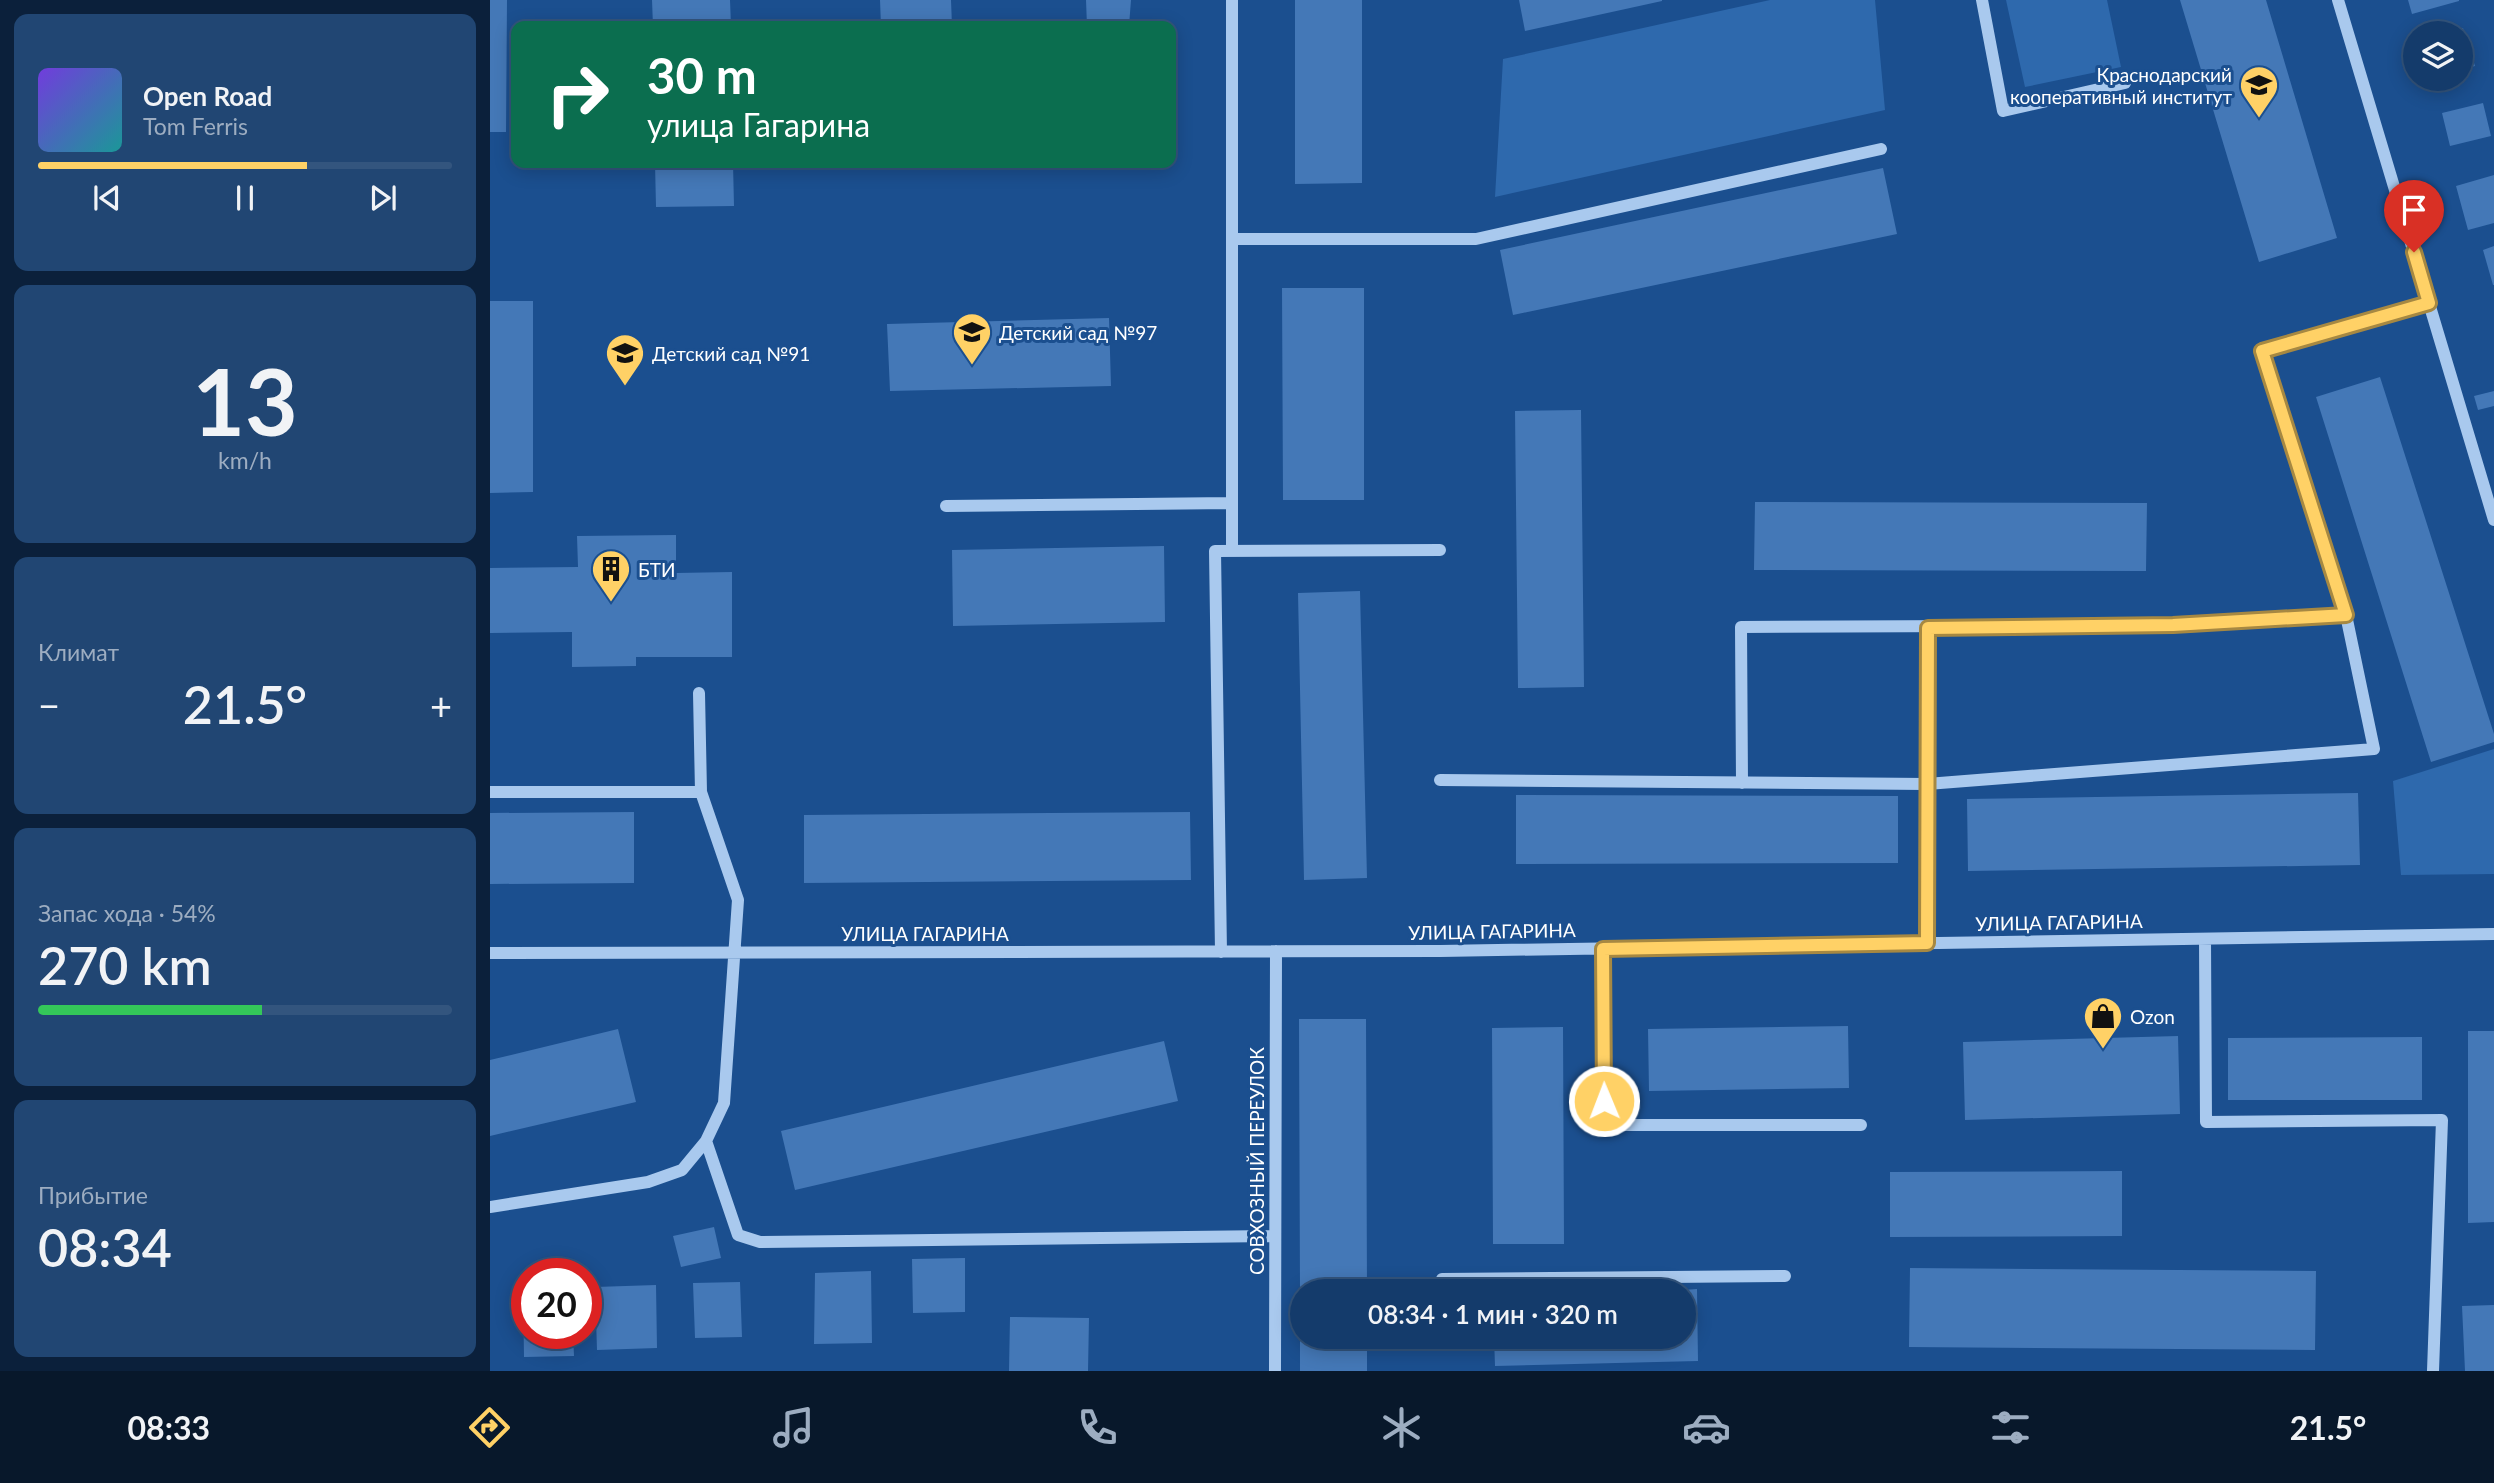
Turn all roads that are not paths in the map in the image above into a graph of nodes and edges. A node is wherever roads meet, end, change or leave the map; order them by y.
1 (1232, 0) edge
2 (1982, 0) edge
3 (2338, 0) edge
4 (2125, 82) dead end
5 (1881, 149) dead end
6 (1232, 239) junction
7 (2429, 303) junction
8 (1232, 503) junction
9 (946, 506) dead end
10 (2494, 520) edge
11 (1440, 550) dead end
12 (1232, 551) junction
13 (2346, 615) junction
14 (1928, 628) junction
15 (699, 693) dead end
16 (1440, 780) dead end
17 (1742, 783) junction
18 (1927, 784) junction
19 (490, 792) edge
20 (701, 792) junction
21 (2494, 934) edge
22 (2205, 939) junction
23 (1927, 943) junction
24 (1603, 949) junction
25 (1276, 951) junction
26 (734, 952) junction
27 (1221, 952) junction
28 (490, 953) edge
29 (1861, 1125) dead end
30 (706, 1142) junction
31 (490, 1207) edge
32 (1275, 1236) junction
33 (1785, 1276) dead end
34 (1442, 1279) dead end
35 (1275, 1371) edge
36 (2433, 1371) edge

1 - 6 street
2 - 4 street
3 - 7 street
5 - 6 street
6 - 8 street
7 - 10 street
7 - 13 street
8 - 9 street
8 - 12 street
11 - 12 street
12 - 27 street
13 - 14 street
13 - 18 street
14 - 17 street
14 - 18 street
15 - 20 street
16 - 17 street
17 - 18 street
18 - 23 street
19 - 20 street
20 - 26 street
21 - 22 street, УЛИЦА ГАГАРИНА
22 - 23 street, УЛИЦА ГАГАРИНА
22 - 36 street
23 - 24 street, УЛИЦА ГАГАРИНА
24 - 25 street, УЛИЦА ГАГАРИНА
24 - 29 street
25 - 27 street, УЛИЦА ГАГАРИНА
25 - 32 street, СОВХОЗНЫЙ ПЕРЕУЛОК
26 - 27 street, УЛИЦА ГАГАРИНА
26 - 28 street, УЛИЦА ГАГАРИНА
26 - 30 street
30 - 31 street
30 - 32 street
32 - 35 street, СОВХОЗНЫЙ ПЕРЕУЛОК
33 - 34 street

